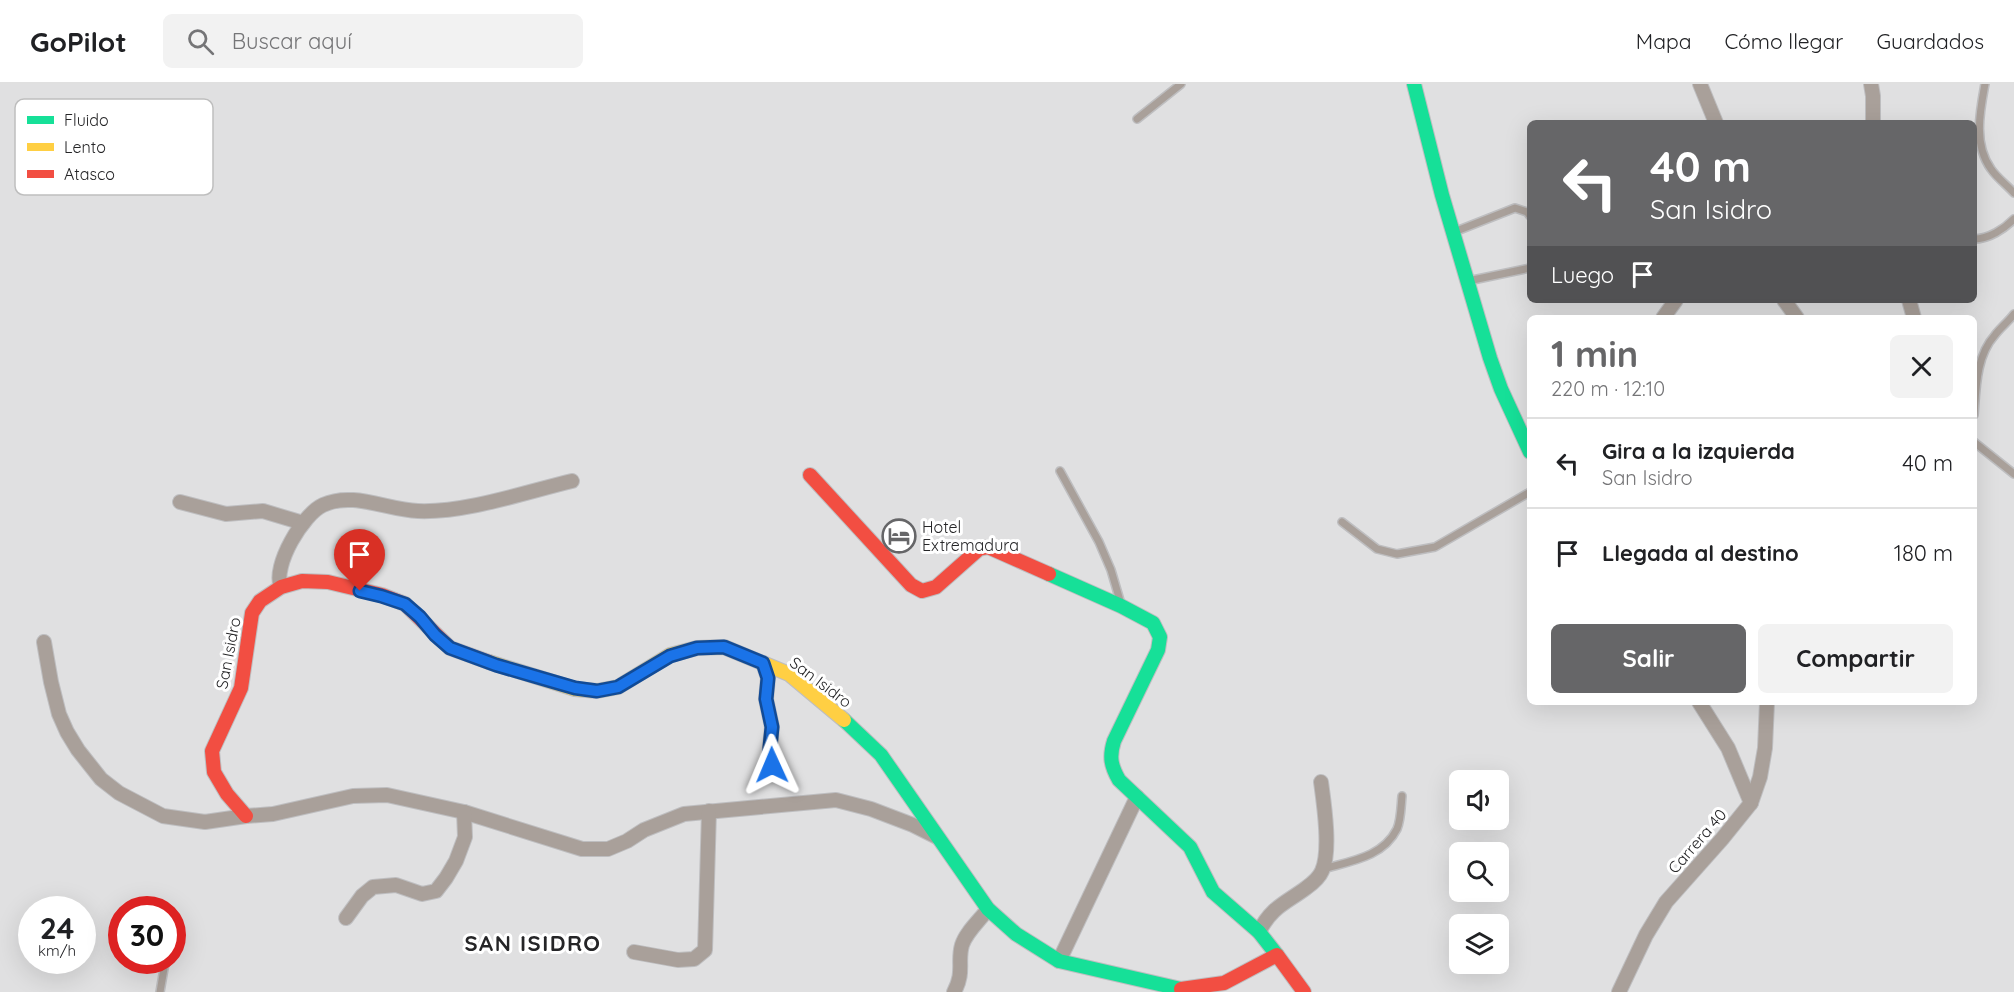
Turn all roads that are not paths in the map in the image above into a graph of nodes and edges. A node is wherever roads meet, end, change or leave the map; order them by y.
1 (1181, 84) edge
2 (1414, 84) edge
3 (1700, 84) edge
4 (1871, 84) edge
5 (1985, 84) edge
6 (1137, 119) dead end
7 (1715, 120) edge
8 (1873, 120) edge
9 (2014, 193) edge
10 (1527, 212) edge
11 (2014, 219) edge
12 (1454, 232) junction
13 (1977, 239) edge
14 (1527, 269) edge
15 (1468, 282) junction
16 (2014, 314) edge
17 (1977, 381) edge
18 (1977, 444) edge
19 (1527, 446) edge
20 (1060, 471) dead end
21 (2014, 474) edge
22 (810, 475) dead end
23 (572, 481) dead end
24 (1527, 494) edge
25 (180, 502) dead end
26 (1342, 522) dead end
27 (303, 523) junction
28 (280, 587) junction
29 (1121, 606) junction
30 (44, 642) dead end
31 (763, 663) junction
32 (1701, 705) edge
33 (1767, 705) edge
34 (777, 773) dead end
35 (1321, 782) dead end
36 (1402, 796) dead end
37 (1137, 797) junction
38 (1751, 803) junction
39 (709, 811) junction
40 (464, 812) junction
41 (246, 816) junction
42 (940, 838) junction
43 (1323, 869) junction
44 (988, 909) junction
45 (346, 918) dead end
46 (1258, 932) junction
47 (634, 952) dead end
48 (1277, 955) junction
49 (1059, 961) junction
50 (163, 974) edge
51 (160, 992) edge
52 (954, 992) edge
53 (1304, 992) edge
54 (1619, 992) edge

1 - 6 lane
2 - 12 street
3 - 7 street
4 - 8 street
5 - 9 lane
10 - 12 lane
11 - 13 lane
12 - 15 street
14 - 15 lane
15 - 19 street
16 - 17 lane
18 - 21 lane
20 - 29 lane
22 - 29 street
23 - 27 street
24 - 26 lane
25 - 27 street
27 - 28 street
28 - 31 street, San Isidro
28 - 41 street, San Isidro
29 - 37 street
30 - 41 street
31 - 34 street
31 - 42 street, San Isidro
32 - 38 street
33 - 38 street, Carrera 40
35 - 43 street
36 - 43 lane
37 - 46 street
37 - 49 street
38 - 54 street, Carrera 40
39 - 40 street
39 - 42 street
39 - 47 street
40 - 41 street
40 - 45 street
42 - 44 street, San Isidro
43 - 46 street
44 - 49 street, San Isidro
44 - 52 street
46 - 48 street
48 - 49 street, San Isidro
48 - 53 street
50 - 51 lane

